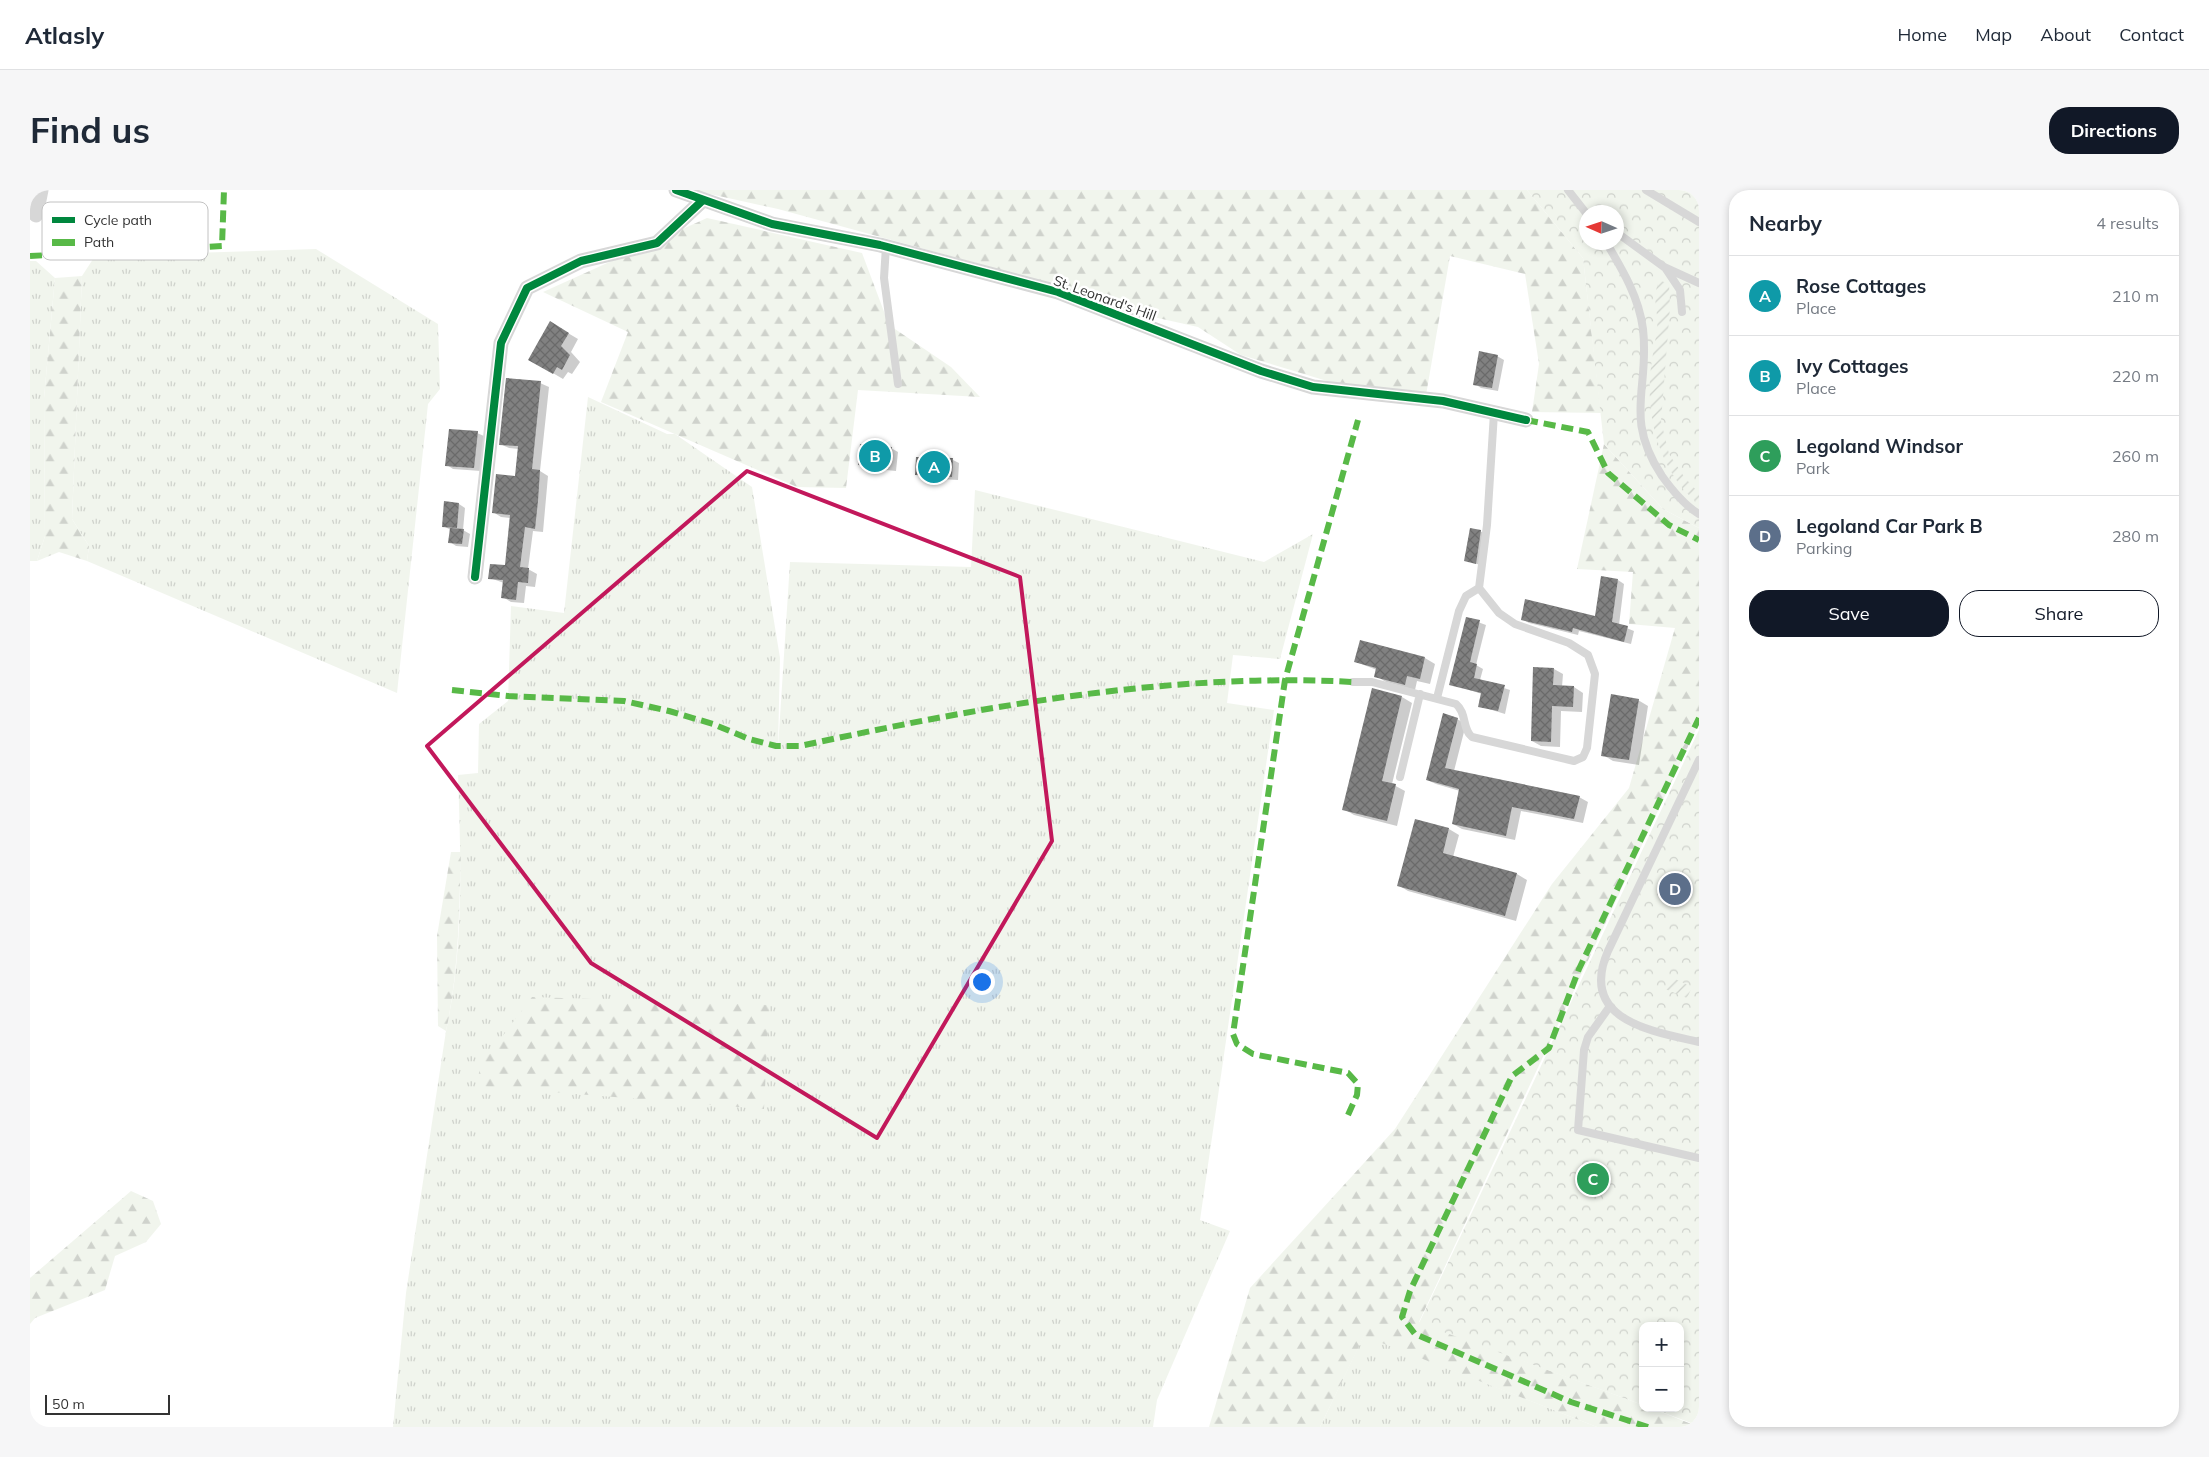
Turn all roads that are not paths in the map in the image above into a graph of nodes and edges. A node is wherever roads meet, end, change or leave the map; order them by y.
1 (41, 190) edge
2 (676, 190) edge
3 (1568, 190) edge
4 (1646, 190) edge
5 (703, 200) junction
6 (1581, 205) edge
7 (36, 215) dead end
8 (1699, 222) edge
9 (1624, 238) edge
10 (886, 246) junction
11 (1610, 250) edge
12 (1664, 267) junction
13 (1699, 282) edge
14 (1682, 312) dead end
15 (898, 384) dead end
16 (1494, 413) junction
17 (1526, 420) dead end
18 (1699, 514) edge
19 (476, 577) dead end
20 (1479, 588) junction
21 (1353, 682) dead end
22 (1420, 694) junction
23 (1437, 698) junction
24 (1699, 760) edge
25 (1400, 777) dead end
26 (1610, 1006) junction
27 (1699, 1042) edge
28 (1699, 1158) edge

1 - 7 street
2 - 5 street, St. Leonard's Hill
3 - 6 lane
4 - 8 lane
5 - 10 street, St. Leonard's Hill
5 - 19 street
9 - 12 lane
10 - 15 lane
10 - 16 street, St. Leonard's Hill
11 - 18 lane
12 - 13 lane
12 - 14 lane
16 - 17 street, St. Leonard's Hill
16 - 20 lane
20 - 23 lane
20 - 23 lane
21 - 22 lane
22 - 23 lane
22 - 25 lane
24 - 26 lane
26 - 27 lane
26 - 28 lane

